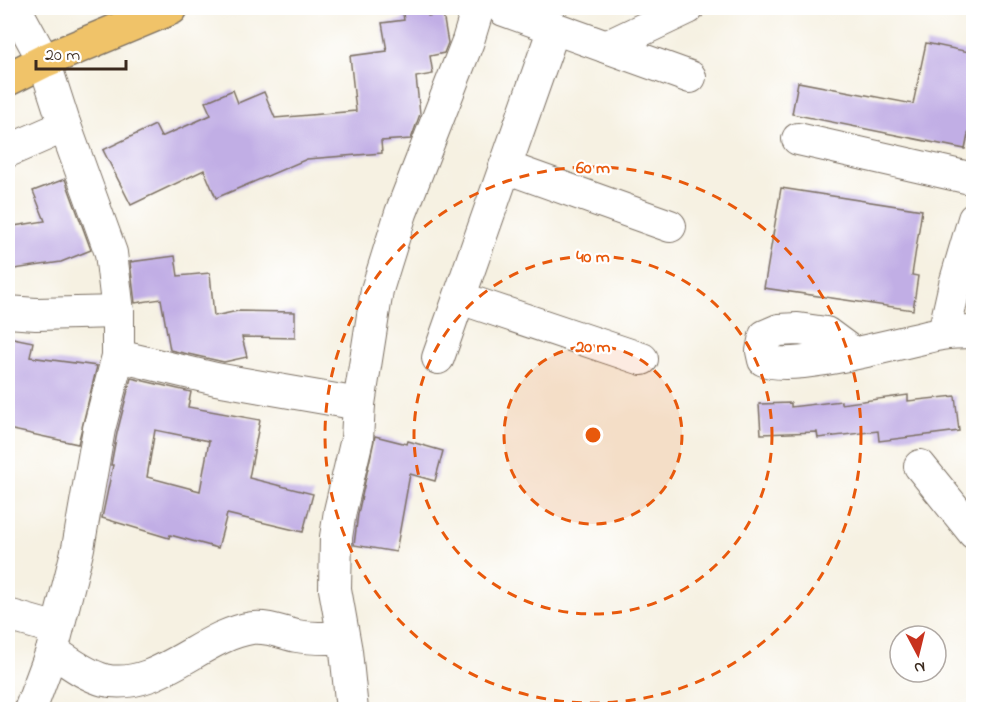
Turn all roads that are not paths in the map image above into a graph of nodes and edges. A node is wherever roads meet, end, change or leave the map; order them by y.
1 (15, 8) edge
2 (171, 8) edge
3 (478, 8) edge
4 (505, 8) edge
5 (688, 8) edge
6 (554, 28) junction
7 (606, 47) junction
8 (39, 53) junction
9 (690, 77) dead end
10 (8, 79) edge
11 (65, 126) junction
12 (798, 140) dead end
13 (8, 151) edge
14 (505, 167) junction
15 (974, 179) edge
16 (974, 219) edge
17 (670, 226) dead end
18 (964, 285) edge
19 (459, 298) junction
20 (8, 312) edge
21 (118, 312) junction
22 (959, 333) edge
23 (853, 353) dead end
24 (118, 356) junction
25 (438, 358) dead end
26 (642, 358) dead end
27 (359, 404) junction
28 (920, 466) dead end
29 (974, 533) edge
30 (8, 615) edge
31 (343, 638) junction
32 (54, 640) junction
33 (30, 710) edge
34 (352, 710) edge

1 - 8 street
2 - 8 main road
3 - 27 street
4 - 6 street
5 - 7 street
6 - 7 street
6 - 14 street
7 - 9 street
8 - 10 main road
8 - 11 street
11 - 13 street
11 - 21 street
12 - 15 street
14 - 17 street
14 - 19 street
16 - 18 street
18 - 22 street
19 - 25 street
19 - 26 street
20 - 21 street
21 - 24 street
22 - 23 street
24 - 27 street
24 - 32 street
27 - 31 street
28 - 29 street
30 - 32 street
31 - 32 street
31 - 34 street
32 - 33 street

